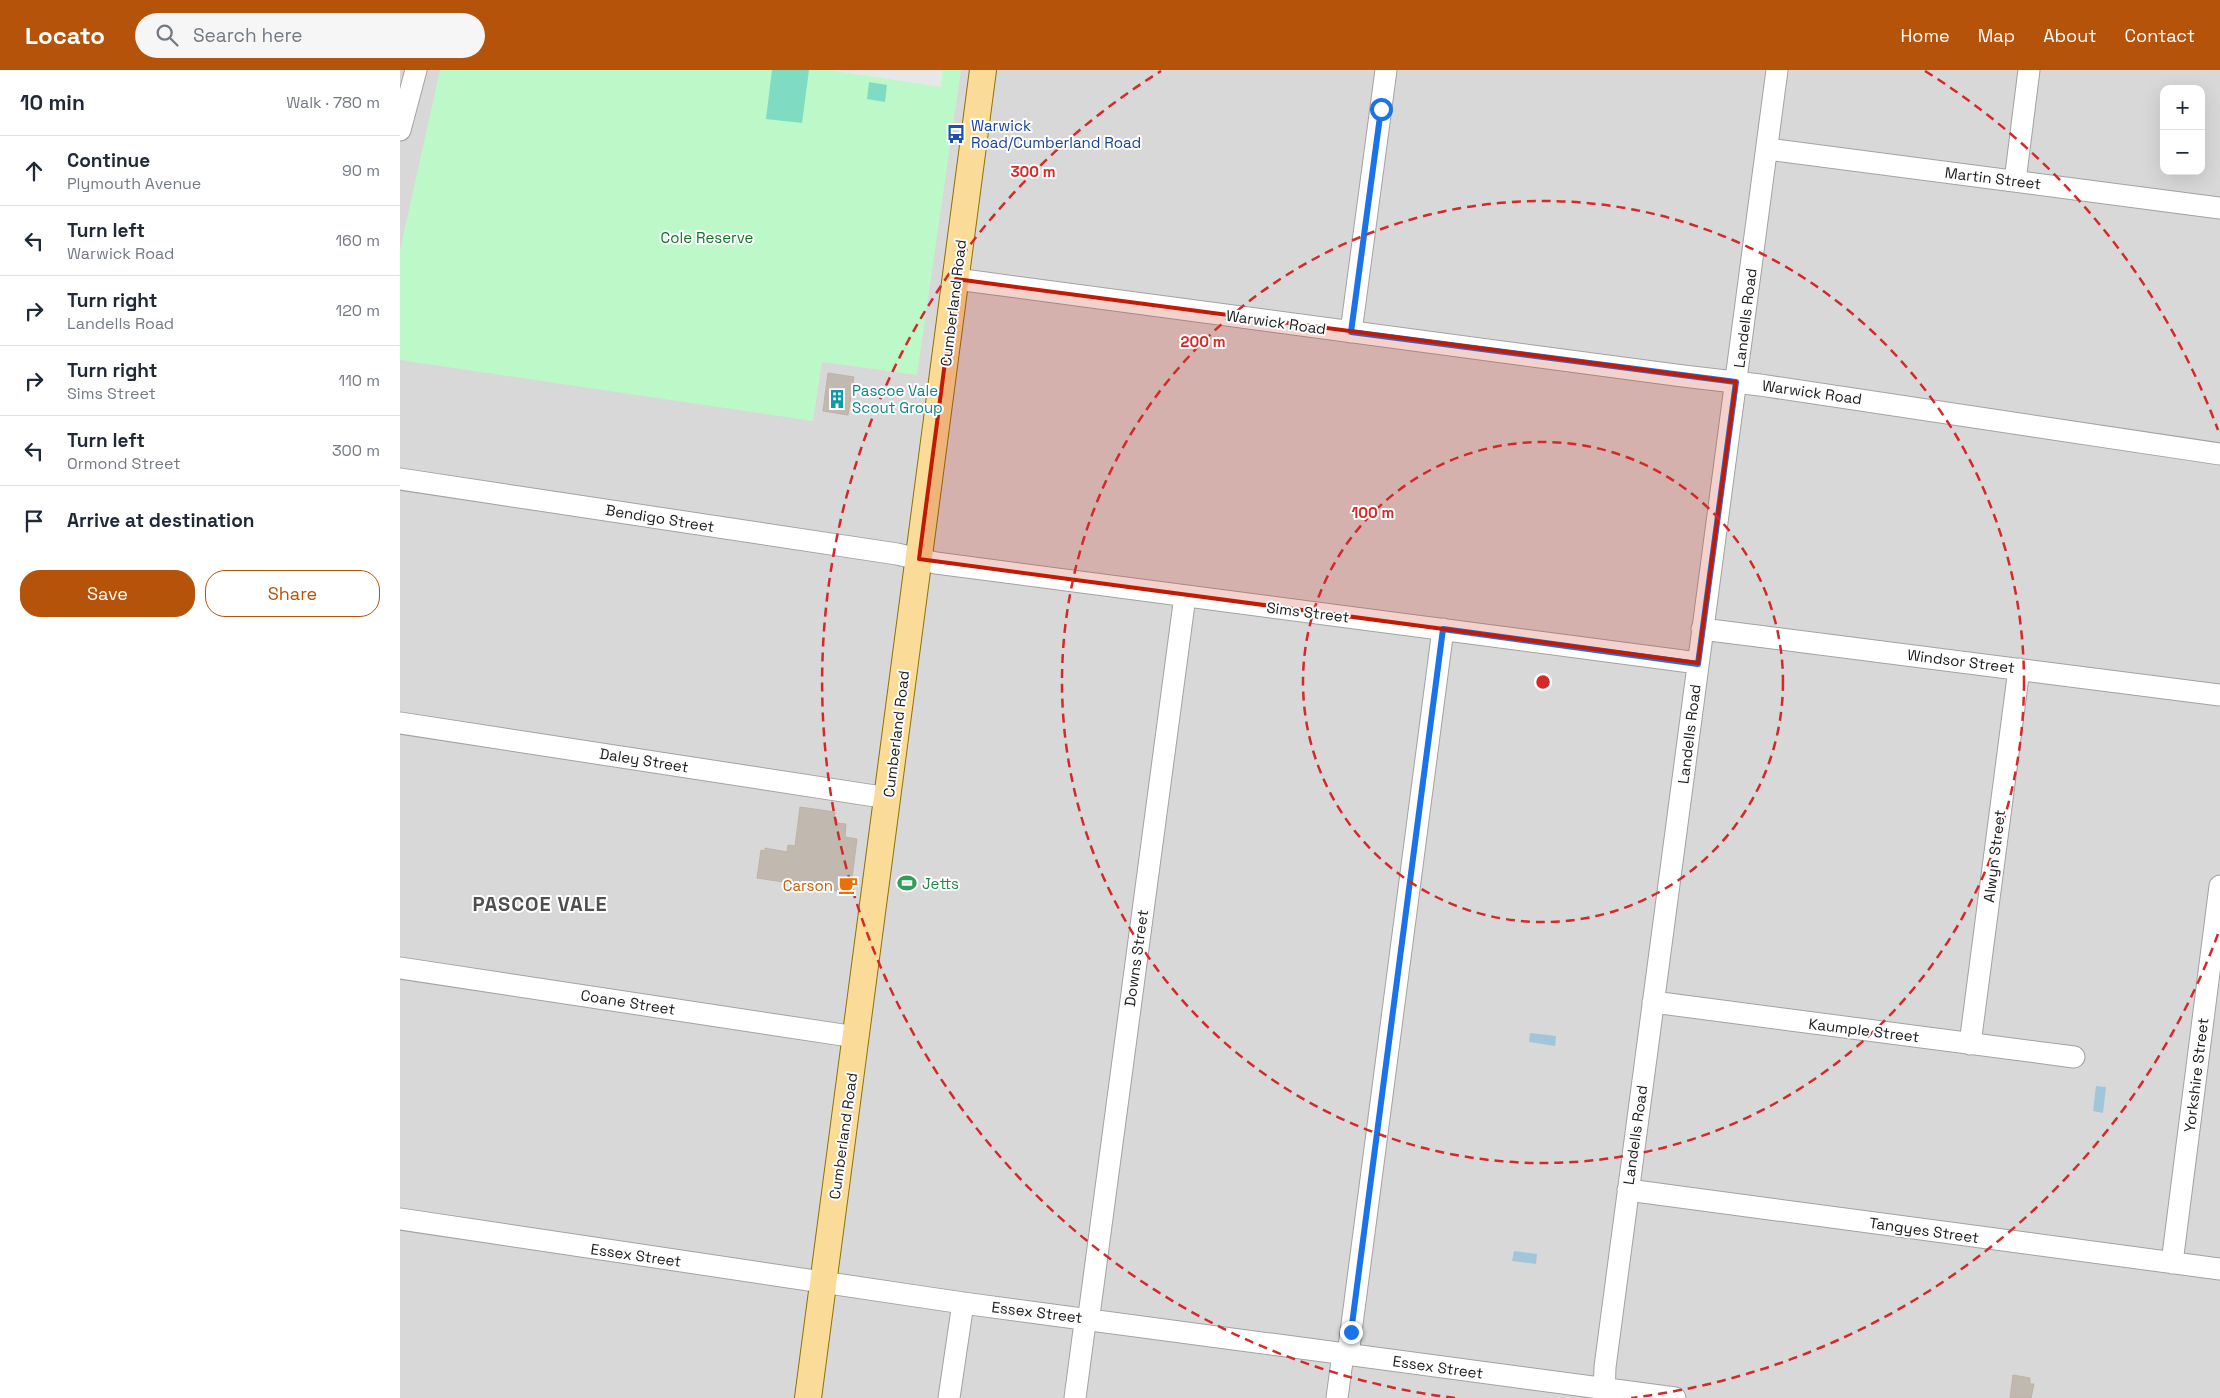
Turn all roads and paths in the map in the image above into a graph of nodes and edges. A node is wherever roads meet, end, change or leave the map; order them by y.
1 (416, 70) edge
2 (983, 70) edge
3 (1386, 70) edge
4 (1777, 70) edge
5 (2029, 70) edge
6 (400, 130) edge
7 (1767, 149) junction
8 (2015, 181) junction
9 (2220, 208) edge
10 (956, 280) junction
11 (1351, 332) junction
12 (1736, 382) junction
13 (2220, 454) edge
14 (400, 479) edge
15 (919, 559) junction
16 (1185, 596) junction
17 (1443, 629) junction
18 (1702, 629) junction
19 (1698, 664) junction
20 (2019, 668) junction
21 (2220, 695) edge
22 (400, 723) edge
23 (888, 798) junction
24 (2220, 886) edge
25 (400, 968) edge
26 (1653, 1002) junction
27 (856, 1037) junction
28 (1970, 1044) junction
29 (2074, 1057) dead end
30 (1628, 1190) junction
31 (400, 1219) edge
32 (2172, 1263) junction
33 (2220, 1269) edge
34 (823, 1282) junction
35 (963, 1303) junction
36 (1087, 1319) junction
37 (1345, 1355) junction
38 (1603, 1394) edge
39 (808, 1398) edge
40 (948, 1398) edge
41 (1075, 1398) edge
42 (1337, 1398) edge
43 (1674, 1398) edge

1 - 6 street
2 - 10 main road, Cumberland Road
3 - 11 street
4 - 7 street, Landells Road
5 - 8 street
7 - 8 street, Martin Street
7 - 12 street, Landells Road
8 - 9 street, Martin Street
10 - 11 street, Warwick Road
10 - 15 main road, Cumberland Road
11 - 12 street, Warwick Road
12 - 13 street, Warwick Road
12 - 18 street, Landells Road
14 - 15 street, Bendigo Street
15 - 16 street, Sims Street
15 - 23 main road, Cumberland Road
16 - 17 street, Sims Street
16 - 36 street, Downs Street
17 - 19 street, Sims Street
17 - 37 street
18 - 19 street, Landells Road
18 - 20 street, Windsor Street
19 - 26 street, Landells Road
20 - 21 street, Windsor Street
20 - 28 street, Alwyn Street
22 - 23 street, Daley Street
23 - 27 main road, Cumberland Road
24 - 32 street, Yorkshire Street
25 - 27 street, Coane Street
26 - 28 street, Kaumple Street
26 - 30 street, Landells Road
27 - 34 main road, Cumberland Road
28 - 29 street, Kaumple Street
30 - 32 street, Tangyes Street
30 - 38 street, Landells Road
31 - 34 street, Essex Street
32 - 33 street, Tangyes Street
34 - 35 street, Essex Street
34 - 39 main road, Cumberland Road
35 - 36 street, Essex Street
35 - 40 street
36 - 37 street, Essex Street
36 - 41 street, Downs Street
37 - 38 street, Essex Street
37 - 42 street
38 - 43 street, Essex Street

